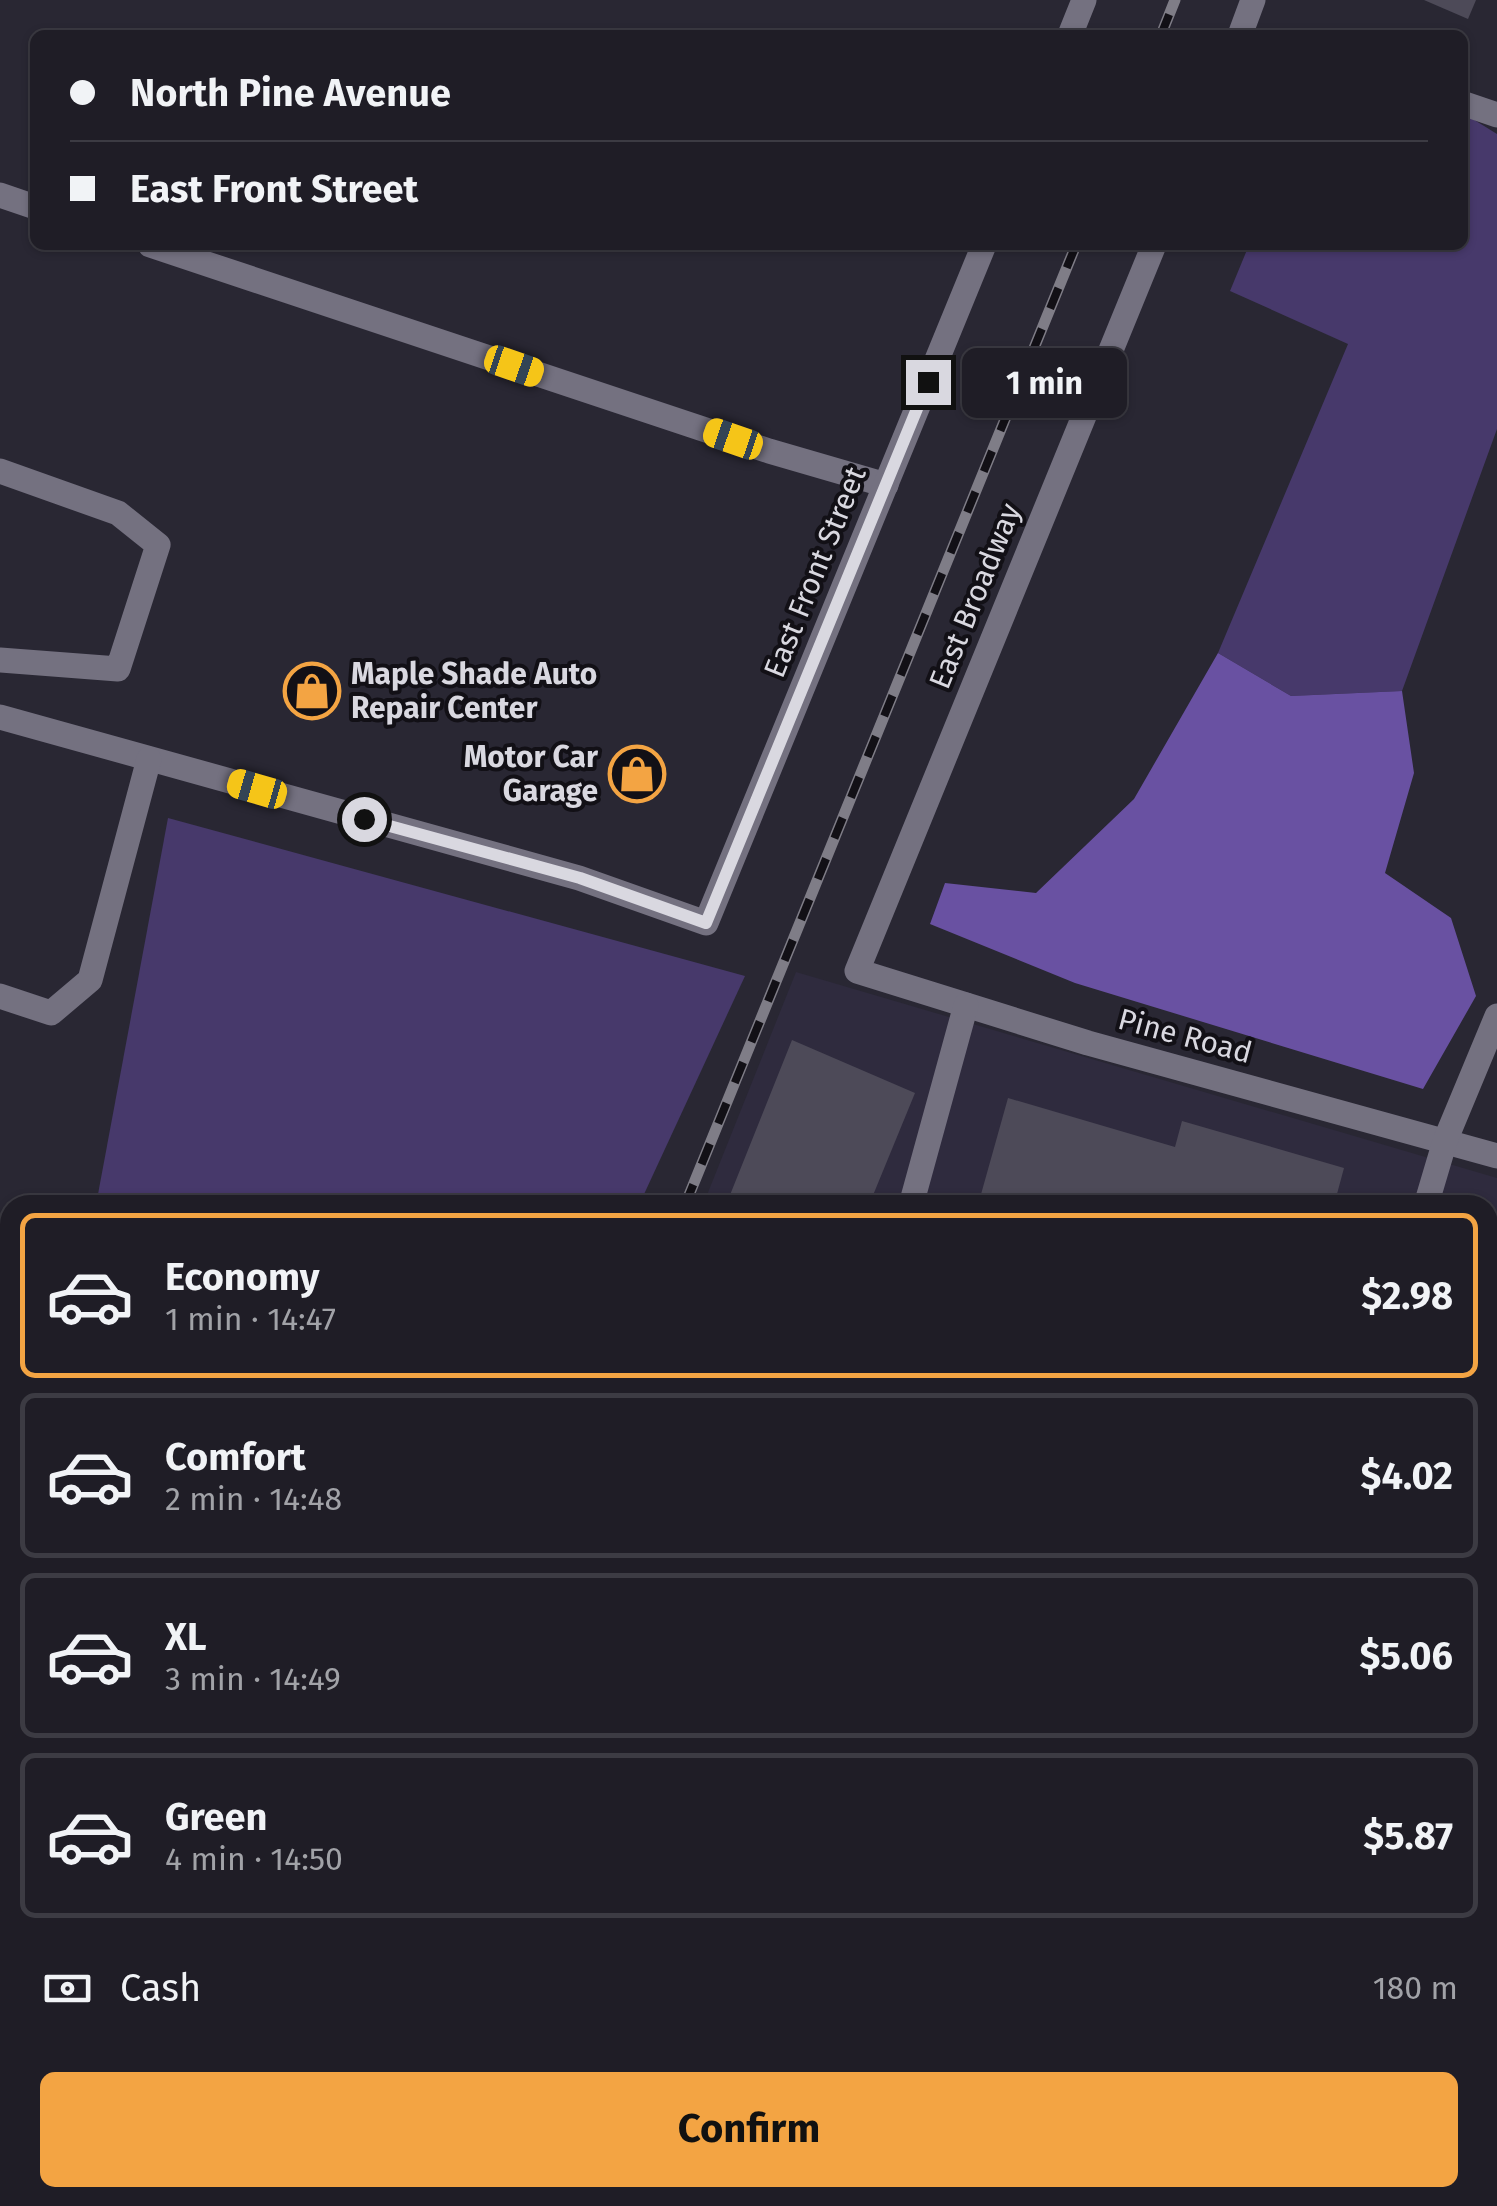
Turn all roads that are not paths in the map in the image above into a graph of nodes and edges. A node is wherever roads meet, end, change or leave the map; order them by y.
1 (1084, 0) edge
2 (1253, 0) edge
3 (1072, 30) edge
4 (1248, 30) edge
5 (1468, 105) edge
6 (1497, 115) edge
7 (0, 195) edge
8 (30, 205) edge
9 (165, 250) edge
10 (982, 250) edge
11 (1152, 250) edge
12 (0, 471) edge
13 (886, 485) junction
14 (0, 660) edge
15 (0, 717) edge
16 (149, 759) junction
17 (857, 972) joint
18 (0, 996) edge
19 (966, 1005) junction
20 (1497, 1016) edge
21 (1445, 1142) junction
22 (1497, 1156) edge
23 (915, 1195) edge
24 (1429, 1195) edge

1 - 3 street
2 - 4 street
5 - 6 street
7 - 8 street
9 - 13 street
10 - 13 street, East Front Street
11 - 17 street, East Broadway
12 - 14 street
13 - 16 street, East Front Street
15 - 16 street
16 - 18 street
17 - 19 street, Pine Road
19 - 21 street, Pine Road
19 - 23 street
20 - 21 street
21 - 22 street, Pine Road
21 - 24 street

